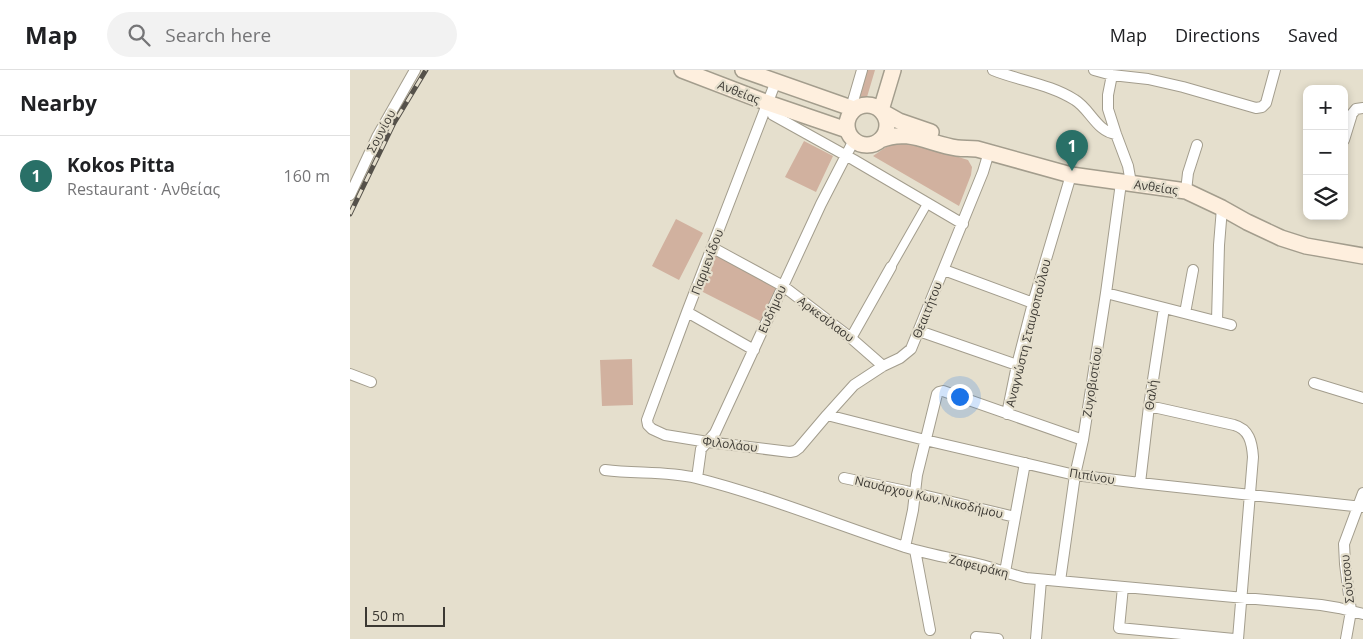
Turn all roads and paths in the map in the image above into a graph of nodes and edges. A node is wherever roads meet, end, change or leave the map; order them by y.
1 (415, 70) edge
2 (682, 70) edge
3 (742, 70) edge
4 (862, 70) edge
5 (893, 70) edge
6 (993, 70) edge
7 (1094, 70) edge
8 (1275, 70) edge
9 (1112, 75) junction
10 (776, 82) junction
11 (768, 103) junction
12 (1363, 108) edge
13 (853, 109) junction
14 (882, 111) junction
15 (1347, 130) edge
16 (1116, 134) junction
17 (850, 135) junction
18 (880, 140) junction
19 (1197, 145) dead end
20 (970, 148) junction
21 (989, 152) junction
22 (845, 155) junction
23 (1071, 175) junction
24 (1126, 183) junction
25 (1186, 191) junction
26 (350, 195) edge
27 (927, 204) junction
28 (1222, 208) junction
29 (963, 224) junction
30 (713, 248) junction
31 (1363, 256) edge
32 (891, 267) joint
33 (944, 270) junction
34 (1193, 270) dead end
35 (783, 286) junction
36 (1106, 293) junction
37 (1033, 303) junction
38 (1164, 308) junction
39 (687, 312) junction
40 (1185, 313) junction
41 (1218, 322) junction
42 (1231, 325) dead end
43 (919, 331) junction
44 (852, 338) junction
45 (754, 350) junction
46 (1017, 365) junction
47 (883, 366) junction
48 (350, 374) edge
49 (372, 382) dead end
50 (1314, 383) dead end
51 (1363, 398) edge
52 (1149, 406) junction
53 (1008, 414) junction
54 (827, 415) junction
55 (665, 435) joint
56 (926, 440) junction
57 (1083, 440) junction
58 (708, 442) junction
59 (795, 451) joint
60 (1025, 463) junction
61 (605, 470) dead end
62 (1075, 475) junction
63 (697, 478) junction
64 (844, 478) dead end
65 (1140, 483) junction
66 (915, 493) junction
67 (1363, 493) edge
68 (1250, 494) junction
69 (1361, 506) edge
70 (1015, 516) junction
71 (910, 549) junction
72 (1005, 572) junction
73 (1041, 580) junction
74 (1060, 581) junction
75 (1123, 587) junction
76 (1242, 597) junction
77 (1350, 611) junction
78 (1363, 614) edge
79 (930, 630) dead end
80 (976, 636) dead end
81 (998, 639) edge
82 (1036, 639) edge
83 (1234, 639) edge
84 (1238, 639) edge
85 (1346, 639) edge

1 - 26 street, Σουνίου
2 - 11 main road, Ανθείας
3 - 10 main road, Ανθείας
4 - 13 street
5 - 14 main road
6 - 16 street
7 - 9 street
8 - 9 street
9 - 16 street
10 - 11 street, Παρμενίδου
10 - 13 main road, Ανθείας
11 - 17 main road, Ανθείας
11 - 22 street, Ανθείας
11 - 30 street, Παρμενίδου
12 - 15 street
13 - 14 main road
13 - 17 main road
14 - 18 main road
14 - 20 main road, Ανθείας
16 - 24 street
17 - 18 main road
17 - 22 street, Ευδήμου
18 - 20 main road, Ανθείας
19 - 25 street
20 - 21 main road, Ανθείας
21 - 23 main road, Ανθείας
21 - 29 street, Θεαιτήτου
22 - 27 street, Ανθείας
22 - 35 street, Ευδήμου
23 - 24 main road, Ανθείας
23 - 37 street, Αναγνώστη Σταυροπούλου
24 - 25 main road, Ανθείας
24 - 36 street, Ζυγοβιστίου
25 - 28 main road, Ανθείας
27 - 29 street, Ανθείας
27 - 32 street
28 - 31 main road, Ανθείας
28 - 41 street
29 - 33 street, Θεαιτήτου
30 - 35 street, Αρκεσίλαου
30 - 39 street, Παρμενίδου
32 - 44 street
33 - 37 street
33 - 43 street, Θεαιτήτου
34 - 40 street
35 - 44 street, Αρκεσίλαου
35 - 45 street, Ευδήμου
36 - 38 street
36 - 57 street, Ζυγοβιστίου
37 - 46 street, Αναγνώστη Σταυροπούλου
38 - 40 street
38 - 52 street, Θαλή
39 - 45 street
39 - 55 street, Παρμενίδου
40 - 41 street
41 - 42 street
43 - 46 street
43 - 47 street, Θεαιτήτου
44 - 47 street, Αρκεσίλαου
45 - 58 street, Ευδήμου
46 - 53 street, Αναγνώστη Σταυροπούλου
47 - 54 street, Θεαιτήτου
48 - 49 street
50 - 51 street
52 - 65 street, Θαλή
52 - 68 street
53 - 56 street, Αναγνώστη Σταυροπούλου
53 - 57 street
54 - 56 street, Πιπίνου
54 - 59 street, Θεαιτήτου
55 - 58 street, Φιλολάου
56 - 60 street, Πιπίνου
56 - 66 street, Αναγνώστη Σταυροπούλου
57 - 62 street, Ζυγοβιστίου
58 - 59 street, Φιλολάου
58 - 63 street, Ευδήμου
60 - 62 street, Πιπίνου
60 - 70 street
61 - 63 street, Ζαφειράκη
62 - 65 street, Πιπίνου
62 - 74 street, Ζυγοβιστίου
63 - 71 street, Ζαφειράκη
64 - 66 street, Ναυάρχου Κων.Νικοδήμου
65 - 68 street, Πιπίνου
66 - 70 street, Ναυάρχου Κων.Νικοδήμου
66 - 71 street, Αναγνώστη Σταυροπούλου
67 - 69 street, Σούτσου
68 - 69 street, Πιπίνου
68 - 76 street
69 - 77 street, Σούτσου
70 - 72 street
71 - 72 street, Ζαφειράκη
71 - 79 street
72 - 73 street, Ζαφειράκη
73 - 74 street, Ζαφειράκη
73 - 82 street
74 - 75 street, Ζαφειράκη
75 - 76 street, Ζαφειράκη
75 - 83 street
76 - 77 street, Ζαφειράκη
76 - 84 street
77 - 78 street, Ζαφειράκη
77 - 85 street, Σούτσου
80 - 81 street

